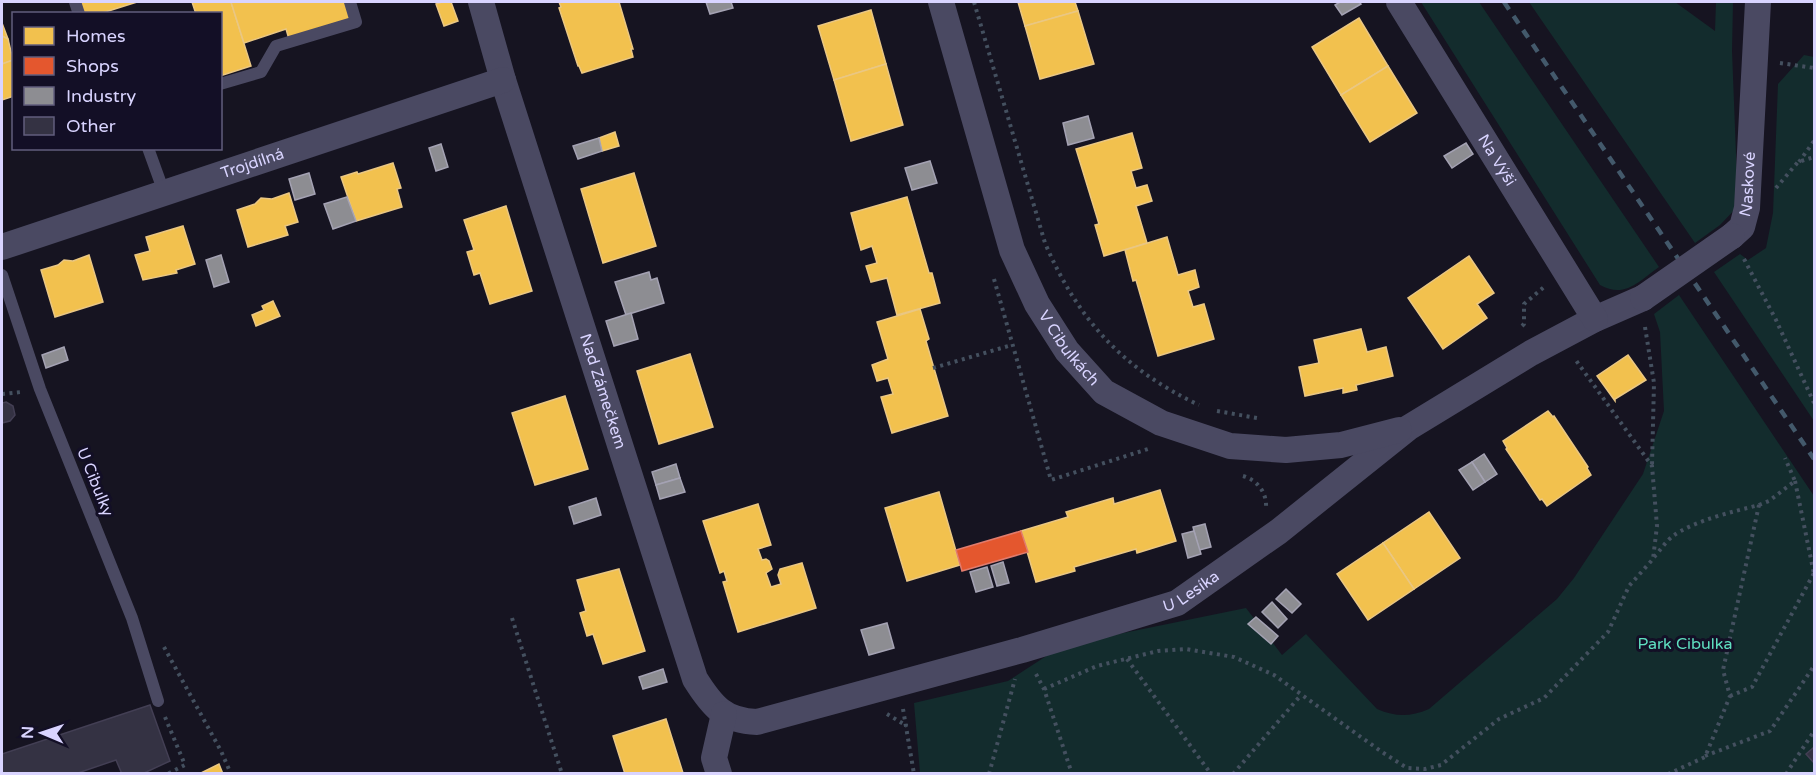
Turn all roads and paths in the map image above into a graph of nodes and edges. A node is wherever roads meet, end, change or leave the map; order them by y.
1 (350, 2) edge
2 (484, 2) edge
3 (941, 2) edge
4 (974, 2) edge
5 (1399, 2) edge
6 (1758, 2) edge
7 (1756, 60) junction
8 (1815, 68) edge
9 (503, 80) junction
10 (222, 83) edge
11 (1815, 141) edge
12 (149, 150) edge
13 (1798, 162) dead end
14 (167, 199) junction
15 (1732, 236) junction
16 (2, 247) edge
17 (2, 275) edge
18 (1548, 282) dead end
19 (1642, 299) junction
20 (1595, 319) junction
21 (1515, 330) dead end
22 (1560, 338) junction
23 (1012, 345) dead end
24 (933, 368) dead end
25 (1815, 403) edge
26 (1267, 419) dead end
27 (1408, 428) junction
28 (1785, 458) dead end
29 (1652, 466) junction
30 (1233, 472) dead end
31 (1795, 481) junction
32 (1759, 505) junction
33 (1263, 516) dead end
34 (1653, 559) junction
35 (1814, 574) edge
36 (512, 618) dead end
37 (1022, 650) junction
38 (1127, 659) junction
39 (1815, 666) edge
40 (898, 684) junction
41 (1301, 695) junction
42 (1731, 696) junction
43 (158, 701) joint
44 (724, 714) junction
45 (1815, 731) edge
46 (1815, 737) edge
47 (1806, 743) junction
48 (1705, 757) junction
49 (167, 774) edge
50 (562, 774) edge
51 (719, 774) edge
52 (914, 774) edge
53 (988, 774) edge
54 (1072, 774) edge
55 (1211, 774) edge
56 (1233, 774) edge
57 (1668, 774) edge
58 (1786, 774) edge

1 - 10 lane
2 - 9 street, Nad Zámečkem
3 - 27 street, V Cibulkách
4 - 26 path
5 - 20 street, Na Výši
6 - 7 street, Naskové
7 - 8 path
7 - 15 street, Naskové
9 - 14 street, Trojdílná
9 - 44 street, Nad Zámečkem
11 - 13 path
12 - 14 lane
14 - 16 street, Trojdílná
15 - 19 street, Naskové, bridge
15 - 25 path
17 - 43 lane, U Cibulky
18 - 21 path
19 - 20 street, Naskové
19 - 29 path
20 - 22 street, U Lesíka
22 - 27 street, U Lesíka
22 - 29 path
23 - 24 path
27 - 37 street, U Lesíka
28 - 31 path
29 - 34 path
30 - 33 path
31 - 32 path
31 - 35 path
32 - 34 path
32 - 42 path
34 - 41 path
35 - 42 path
36 - 50 path
37 - 40 street, U Lesíka
37 - 53 path
38 - 41 path
38 - 54 path
38 - 55 path
39 - 48 path
40 - 44 street, U Lesíka
40 - 52 path
41 - 56 path
42 - 48 path
43 - 49 path
44 - 51 street
45 - 47 path
46 - 47 path
47 - 58 path
48 - 57 path

